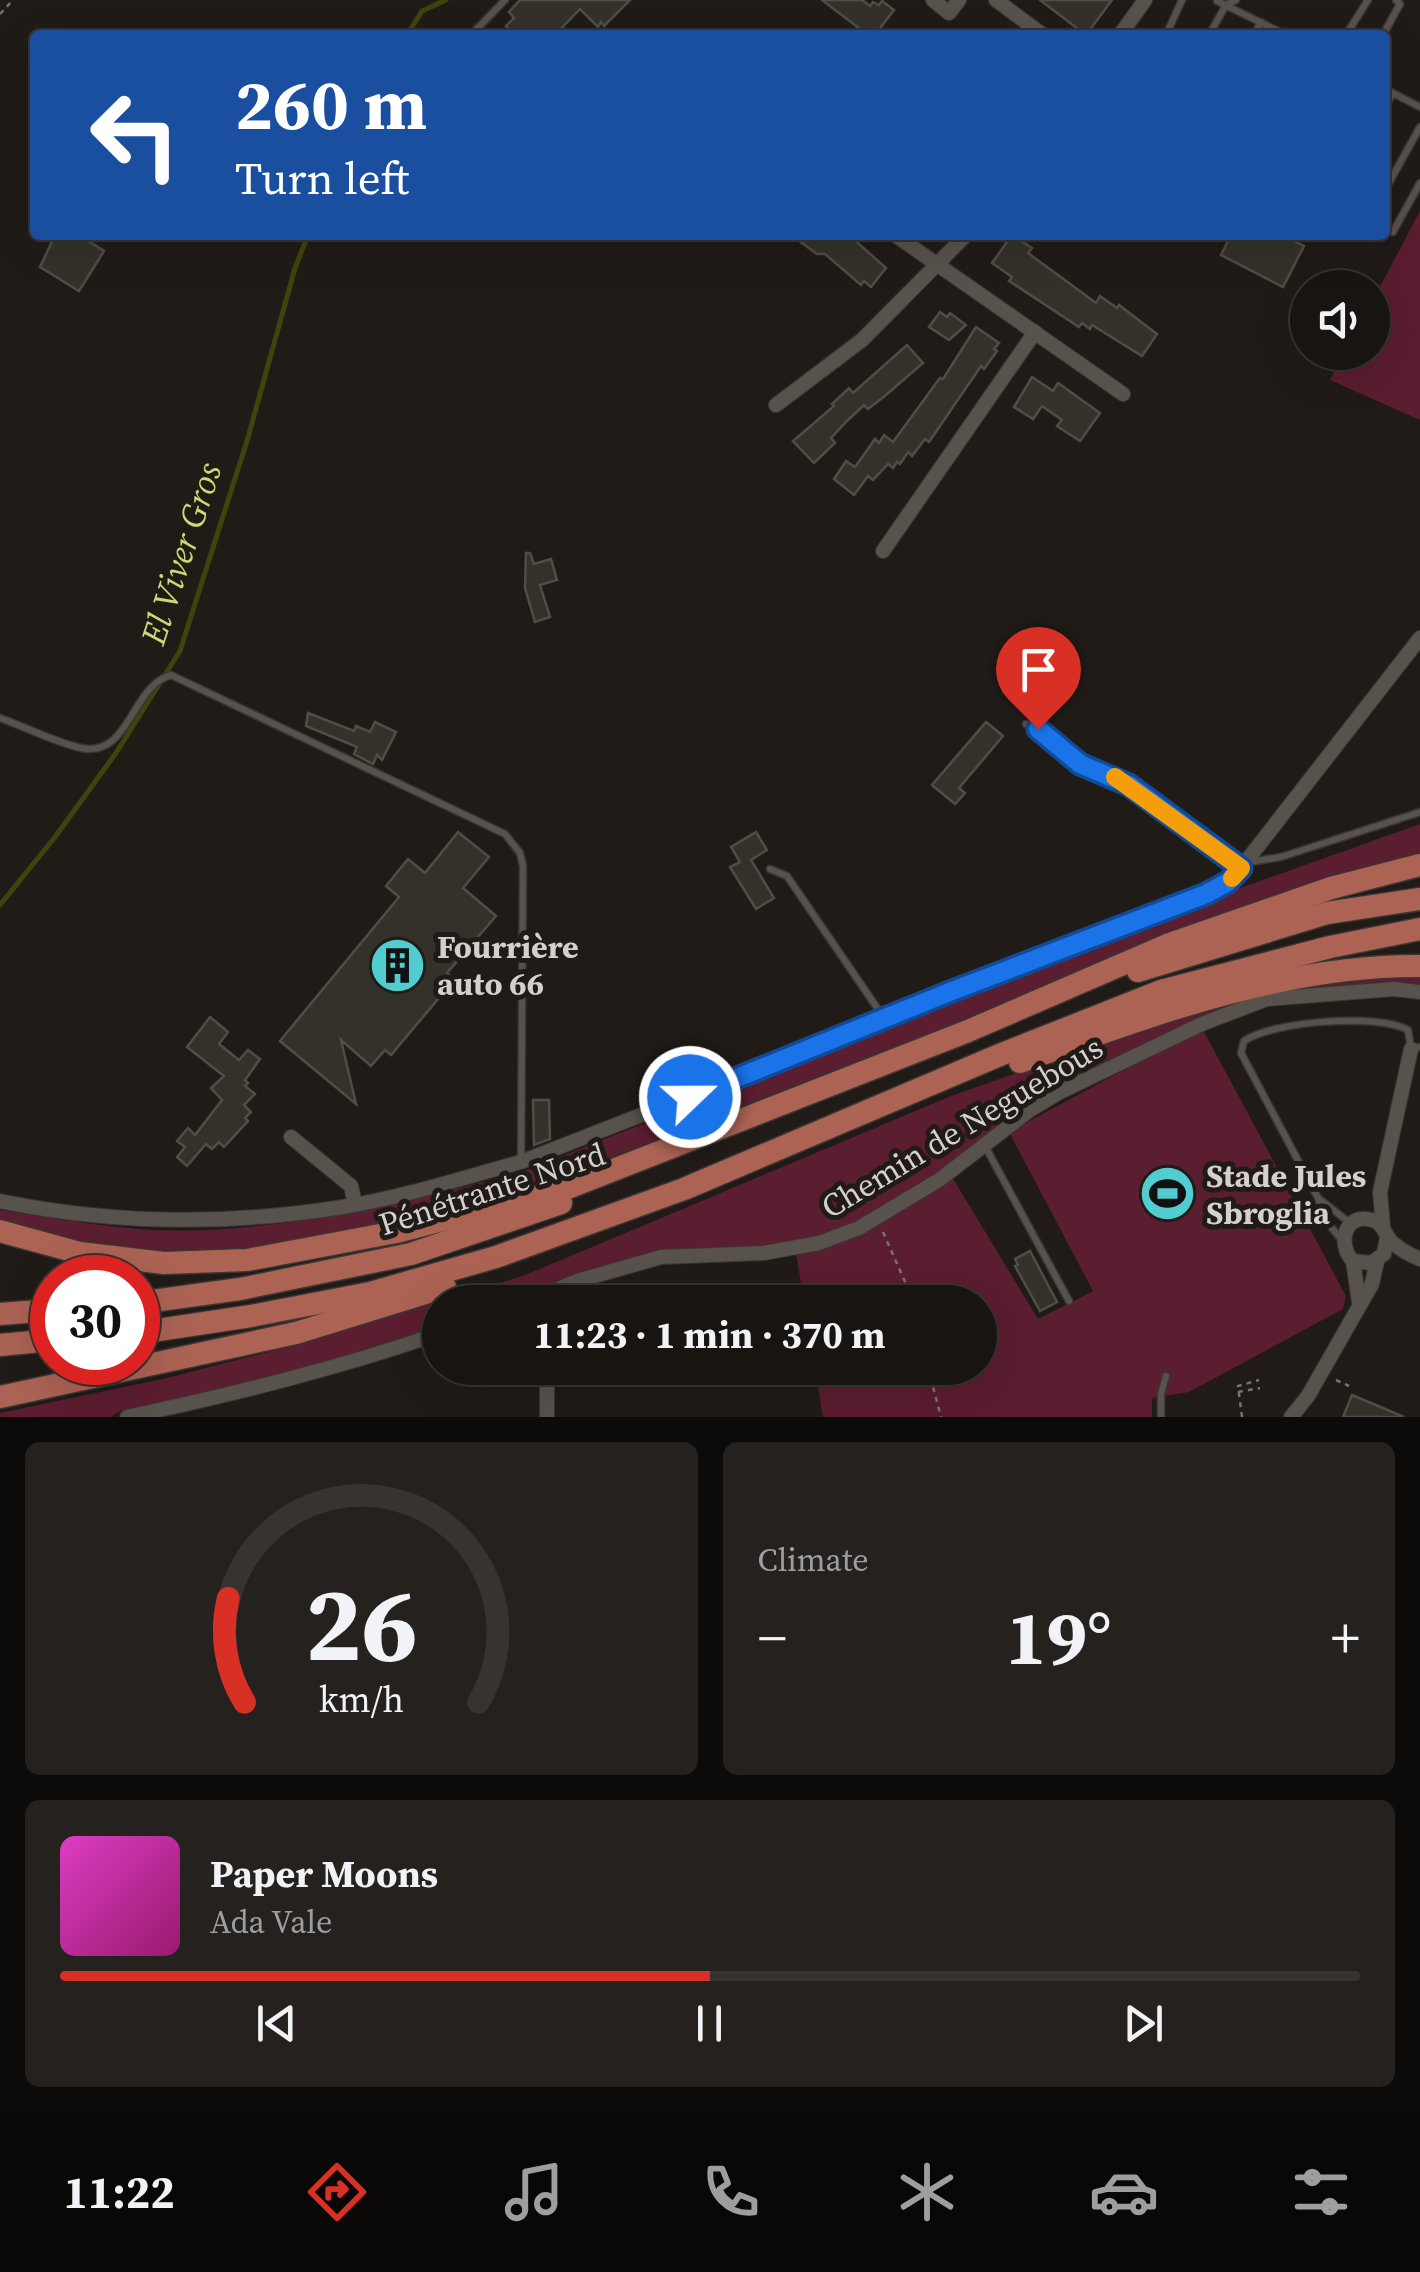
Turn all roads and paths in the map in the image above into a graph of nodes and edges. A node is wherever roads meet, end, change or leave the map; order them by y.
1 (13, 0) edge
2 (505, 0) edge
3 (933, 0) edge
4 (959, 0) edge
5 (996, 0) edge
6 (1129, 0) edge
7 (1145, 0) edge
8 (1182, 0) edge
9 (1216, 0) edge
10 (1236, 0) edge
11 (1368, 0) edge
12 (1396, 0) edge
13 (1226, 5) junction
14 (0, 14) edge
15 (1261, 22) junction
16 (477, 30) edge
17 (1035, 30) edge
18 (1120, 30) edge
19 (1122, 30) edge
20 (1168, 30) edge
21 (1213, 30) edge
22 (1257, 30) edge
23 (1276, 30) edge
24 (1349, 30) edge
25 (1386, 30) edge
26 (1390, 92) edge
27 (1420, 107) edge
28 (1420, 127) edge
29 (1390, 181) edge
30 (1420, 183) edge
31 (1390, 230) edge
32 (903, 240) edge
33 (961, 240) edge
34 (937, 265) junction
35 (1035, 332) junction
36 (1123, 394) dead end
37 (776, 404) dead end
38 (883, 551) dead end
39 (1420, 638) edge
40 (0, 718) edge
41 (1026, 724) dead end
42 (1420, 812) edge
43 (1243, 865) junction
44 (1420, 865) edge
45 (770, 869) dead end
46 (1420, 899) edge
47 (1420, 929) edge
48 (1420, 966) edge
49 (1420, 992) edge
50 (884, 1018) junction
51 (1416, 1024) dead end
52 (1408, 1030) junction
53 (968, 1031) junction
54 (1416, 1048) edge
55 (290, 1138) dead end
56 (984, 1145) junction
57 (786, 1146) junction
58 (522, 1162) junction
59 (684, 1190) junction
60 (1380, 1192) junction
61 (1318, 1198) junction
62 (0, 1201) edge
63 (355, 1204) junction
64 (874, 1218) junction
65 (1358, 1222) junction
66 (0, 1231) edge
67 (1385, 1232) junction
68 (1342, 1240) junction
69 (1414, 1256) edge
70 (1381, 1257) junction
71 (1353, 1261) junction
72 (570, 1285) edge
73 (907, 1285) edge
74 (160, 1300) edge
75 (1069, 1300) dead end
76 (1359, 1303) junction
77 (30, 1312) edge
78 (0, 1314) edge
79 (160, 1330) edge
80 (422, 1339) edge
81 (30, 1342) edge
82 (0, 1344) edge
83 (1339, 1373) dead end
84 (1166, 1376) dead end
85 (1259, 1380) dead end
86 (547, 1385) edge
87 (932, 1385) edge
88 (1349, 1386) dead end
89 (1260, 1388) dead end
90 (1238, 1392) junction
91 (0, 1397) edge
92 (126, 1417) edge
93 (547, 1417) edge
94 (940, 1417) edge
95 (1161, 1417) edge
96 (1242, 1417) edge
97 (1291, 1417) edge

1 - 14 path
2 - 16 lane
3 - 4 street
5 - 17 street
6 - 18 street
7 - 19 street
8 - 20 lane
9 - 13 lane
10 - 13 lane
11 - 24 lane
12 - 25 lane
13 - 15 lane
13 - 21 lane
15 - 22 lane
15 - 23 lane
26 - 27 lane
28 - 29 lane
30 - 31 lane
32 - 34 street
33 - 34 street
34 - 35 street
34 - 37 street
35 - 36 street
35 - 38 street
39 - 43 street
40 - 58 lane
41 - 43 lane
42 - 43 lane
43 - 50 street
44 - 53 highway
45 - 50 lane
46 - 53 highway, Pénétrante Nord
47 - 57 highway, Pénétrante Nord
48 - 57 highway
49 - 56 street, Chemin de Neguebous
50 - 58 street
51 - 52 lane
52 - 54 lane
52 - 61 lane
53 - 66 highway
53 - 74 highway, Pénétrante Nord
54 - 60 street
55 - 63 street
56 - 64 street, Chemin de Neguebous
56 - 75 lane
57 - 59 highway, Pénétrante Nord
58 - 63 street
59 - 79 highway, Pénétrante Nord
59 - 91 highway
60 - 65 street
60 - 67 street
61 - 65 lane
61 - 68 lane
62 - 63 street
64 - 72 street, Chemin de Neguebous
64 - 73 path
65 - 67 street
65 - 68 street
67 - 69 street
67 - 70 street
68 - 71 street
69 - 70 street
70 - 71 street
70 - 76 street
71 - 76 street
76 - 97 street
77 - 78 highway
80 - 92 street
81 - 82 highway
83 - 88 path
84 - 95 lane
85 - 90 path
86 - 93 street
87 - 94 path
89 - 90 path
90 - 96 path

